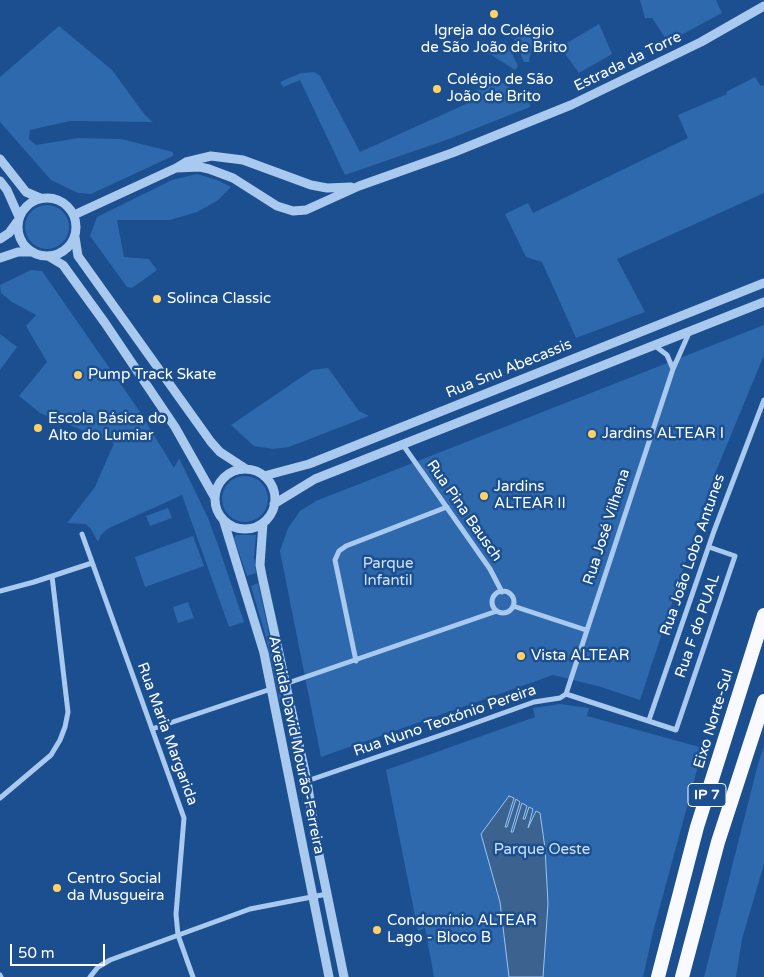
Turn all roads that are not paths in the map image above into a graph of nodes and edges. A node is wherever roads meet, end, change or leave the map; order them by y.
1 (764, 6) edge
2 (0, 159) edge
3 (176, 168) junction
4 (0, 181) edge
5 (359, 186) junction
6 (40, 198) junction
7 (74, 214) junction
8 (18, 219) junction
9 (74, 237) junction
10 (0, 239) edge
11 (31, 252) junction
12 (48, 256) junction
13 (0, 258) edge
14 (764, 283) edge
15 (764, 302) edge
16 (690, 331) junction
17 (654, 345) junction
18 (673, 369) junction
19 (764, 400) edge
20 (403, 445) junction
21 (246, 469) junction
22 (264, 476) junction
23 (215, 498) junction
24 (274, 504) junction
25 (447, 507) junction
26 (224, 522) junction
27 (263, 523) junction
28 (82, 534) dead end
29 (708, 546) junction
30 (92, 563) junction
31 (52, 576) junction
32 (0, 591) edge
33 (502, 592) junction
34 (513, 606) junction
35 (497, 611) junction
36 (764, 615) edge
37 (586, 630) junction
38 (356, 661) junction
39 (285, 684) junction
40 (271, 689) junction
41 (566, 694) junction
42 (764, 701) edge
43 (649, 720) junction
44 (152, 729) junction
45 (307, 781) junction
46 (0, 798) edge
47 (327, 894) junction
48 (313, 897) junction
49 (178, 935) junction
50 (90, 977) edge
51 (193, 977) edge
52 (330, 977) edge
53 (344, 977) edge
54 (658, 977) edge
55 (682, 977) edge

1 - 5 street, Estrada da Torre
2 - 6 street
3 - 5 street, Estrada da Torre
3 - 5 street, Estrada da Torre
3 - 7 street, Estrada da Torre
4 - 8 street
6 - 7 street
6 - 8 street
7 - 9 street
8 - 10 street
8 - 11 street
9 - 12 street
9 - 21 street
11 - 12 street
11 - 13 street
12 - 23 street
14 - 22 street, Rua Snu Abecassis
15 - 16 street, Rua Snu Abecassis
16 - 17 street, Rua Snu Abecassis
16 - 18 street, Rua José Vilhena
17 - 18 street
17 - 20 street, Rua Snu Abecassis
18 - 37 street, Rua José Vilhena
19 - 29 street, Rua João Lobo Antunes
20 - 24 street, Rua Snu Abecassis
20 - 25 street, Rua Pina Bausch
21 - 22 street
21 - 23 street
22 - 24 street
23 - 26 street
24 - 27 street
25 - 33 street, Rua Pina Bausch
25 - 38 street
26 - 27 street
26 - 40 street, Avenida David Mourão-Ferreira
27 - 39 street, Avenida David Mourão-Ferreira
28 - 30 street, Rua Maria Margarida
29 - 43 street, Rua João Lobo Antunes
29 - 43 street, Rua F do PUAL
30 - 31 street
30 - 44 street, Rua Maria Margarida
31 - 32 street
31 - 46 street
33 - 34 street
33 - 35 street
34 - 35 street
34 - 37 street
35 - 38 street
36 - 54 highway, Eixo Norte-Sul / IP 7
37 - 41 street, Rua José Vilhena
38 - 39 street
39 - 45 street, Avenida David Mourão-Ferreira
40 - 44 street
40 - 48 street, Avenida David Mourão-Ferreira
41 - 43 street
41 - 45 street, Rua Nuno Teotónio Pereira
42 - 55 highway, IP 7
44 - 49 street, Rua Maria Margarida
45 - 47 street, Avenida David Mourão-Ferreira
47 - 48 street
47 - 53 street, Avenida David Mourão-Ferreira
48 - 49 street
48 - 52 street, Avenida David Mourão-Ferreira
49 - 50 street
49 - 51 street, Rua Maria Margarida

